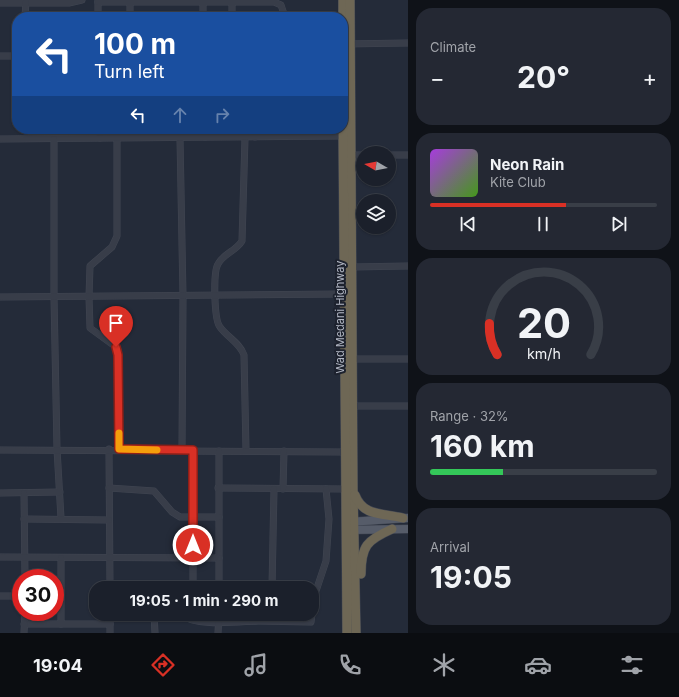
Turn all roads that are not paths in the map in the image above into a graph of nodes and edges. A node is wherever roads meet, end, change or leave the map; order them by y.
1 (82, 0) edge
2 (343, 0) edge
3 (350, 0) edge
4 (98, 1) edge
5 (130, 1) edge
6 (202, 1) edge
7 (232, 1) edge
8 (25, 2) edge
9 (0, 3) edge
10 (98, 12) edge
11 (130, 12) edge
12 (203, 12) edge
13 (232, 12) edge
14 (283, 12) edge
15 (343, 12) edge
16 (348, 29) edge
17 (408, 43) edge
18 (348, 44) edge
19 (0, 56) edge
20 (12, 56) edge
21 (348, 72) edge
22 (100, 134) edge
23 (321, 134) edge
24 (343, 134) edge
25 (152, 137) joint
26 (205, 137) joint
27 (255, 137) joint
28 (100, 138) junction
29 (116, 138) junction
30 (180, 138) junction
31 (244, 138) junction
32 (0, 139) edge
33 (54, 139) junction
34 (351, 155) junction
35 (356, 155) edge
36 (396, 155) edge
37 (408, 156) edge
38 (408, 266) edge
39 (352, 267) junction
40 (344, 294) junction
41 (183, 296) junction
42 (216, 296) junction
43 (0, 297) edge
44 (54, 297) junction
45 (89, 297) junction
46 (352, 359) junction
47 (408, 359) edge
48 (352, 406) junction
49 (408, 406) edge
50 (57, 449) junction
51 (110, 449) junction
52 (119, 449) junction
53 (0, 450) edge
54 (182, 450) junction
55 (193, 450) junction
56 (219, 451) junction
57 (246, 451) junction
58 (284, 451) junction
59 (345, 452) junction
60 (109, 488) junction
61 (218, 488) junction
62 (274, 489) junction
63 (283, 489) junction
64 (326, 489) junction
65 (349, 489) junction
66 (60, 492) junction
67 (0, 493) edge
68 (24, 493) junction
69 (61, 518) junction
70 (193, 518) junction
71 (219, 518) junction
72 (405, 518) edge
73 (24, 519) junction
74 (108, 520) junction
75 (350, 526) junction
76 (392, 529) junction
77 (408, 529) edge
78 (0, 556) edge
79 (25, 557) junction
80 (61, 558) junction
81 (193, 558) junction
82 (220, 558) junction
83 (109, 559) junction
84 (25, 569) edge
85 (110, 581) edge
86 (193, 581) edge
87 (219, 581) edge
88 (272, 581) edge
89 (319, 582) edge
90 (0, 596) edge
91 (12, 596) edge
92 (24, 621) edge
93 (154, 621) edge
94 (213, 621) edge
95 (252, 621) joint
96 (310, 621) edge
97 (218, 622) junction
98 (24, 624) junction
99 (61, 624) junction
100 (110, 624) joint
101 (24, 633) edge
102 (110, 633) edge
103 (155, 633) edge
104 (218, 633) edge
105 (347, 633) edge
106 (356, 633) edge
107 (361, 633) edge

1 - 8 street
2 - 15 highway
3 - 16 highway, Wad Medani Highway
4 - 5 street
4 - 10 street
5 - 6 street
5 - 11 street
6 - 7 street
6 - 12 street
7 - 13 street
7 - 14 street
8 - 9 street
17 - 18 street
19 - 20 street
21 - 34 highway, Wad Medani Highway
22 - 28 street
23 - 27 street
24 - 40 highway, Wad Medani Highway
25 - 29 street
25 - 30 street
26 - 30 street
26 - 31 street
27 - 31 street
28 - 29 street
28 - 33 street
29 - 45 street
30 - 41 street
31 - 42 street
32 - 33 street
33 - 44 street
34 - 35 street
34 - 39 highway, Wad Medani Highway
36 - 37 street
38 - 39 street
39 - 46 highway, Wad Medani Highway
40 - 42 street
40 - 59 highway, Wad Medani Highway
41 - 42 street
41 - 45 street
41 - 54 street
42 - 57 street
43 - 44 street
44 - 45 street
44 - 50 street
45 - 52 street
46 - 47 street
46 - 48 highway, Wad Medani Highway
48 - 49 street
48 - 65 highway, Wad Medani Highway
50 - 51 street
50 - 53 street
50 - 66 street
51 - 52 street
51 - 60 street
52 - 54 street
54 - 55 street
55 - 56 street
55 - 70 street
56 - 57 street
56 - 61 street
57 - 58 street
58 - 59 street
58 - 63 street
59 - 65 highway, Wad Medani Highway
60 - 70 street
60 - 74 street
61 - 62 street
61 - 71 street
62 - 63 street
62 - 88 street
63 - 64 street
64 - 65 street
64 - 89 street
65 - 72 highway
65 - 75 highway, Wad Medani Highway
66 - 68 street
66 - 69 street
67 - 68 street
68 - 73 street
69 - 73 street
69 - 74 street
70 - 71 street
70 - 81 street
71 - 82 street
72 - 75 main road
73 - 79 street
74 - 83 street
75 - 76 main road
75 - 105 highway, Wad Medani Highway
75 - 106 highway, Wad Medani Highway
76 - 77 main road
76 - 107 highway
78 - 79 street
79 - 80 street
79 - 84 street
80 - 83 street
80 - 99 street
81 - 82 street
81 - 83 street
81 - 86 street
82 - 87 street
83 - 85 street
90 - 91 street
92 - 98 street
93 - 103 street
94 - 97 street
95 - 96 street
95 - 97 street
97 - 104 street
98 - 99 street
98 - 101 street
99 - 100 street
100 - 102 street

